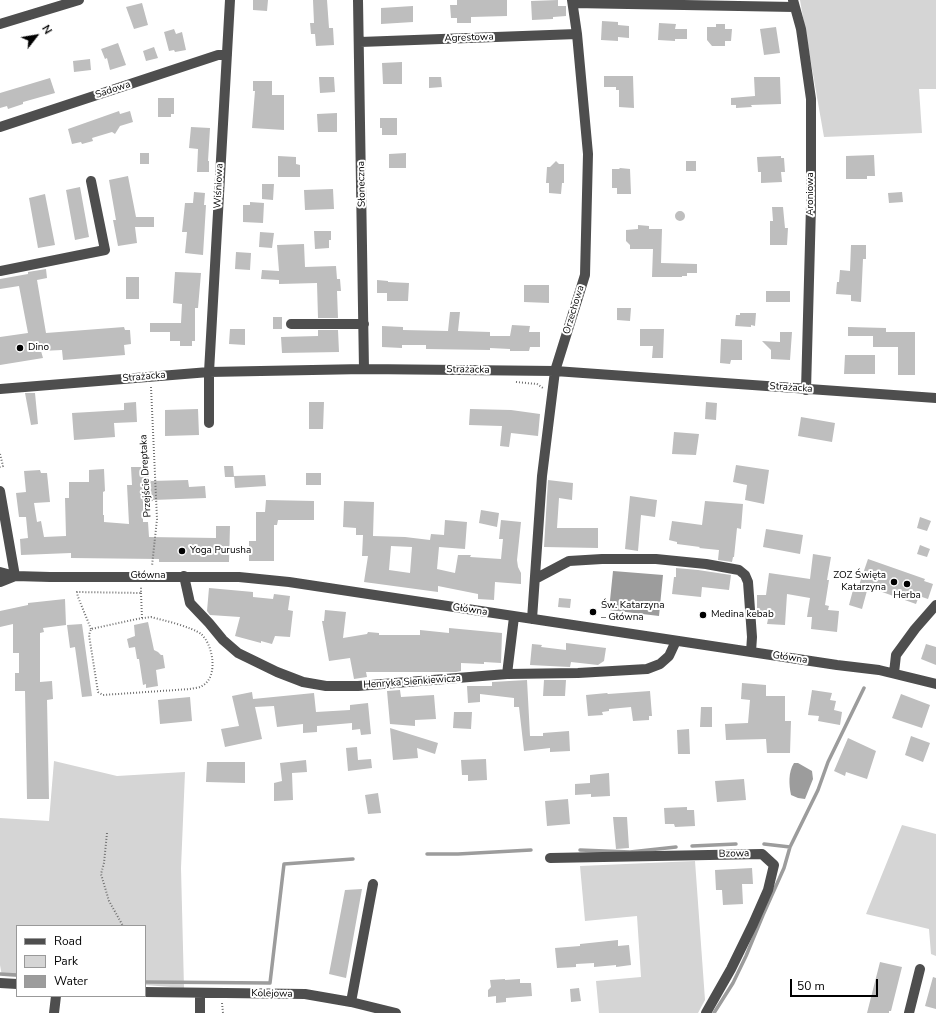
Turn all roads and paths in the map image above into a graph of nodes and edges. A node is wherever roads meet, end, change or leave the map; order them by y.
1 (79, 0) edge
2 (230, 0) edge
3 (358, 0) edge
4 (573, 2) edge
5 (793, 3) edge
6 (0, 24) edge
7 (577, 34) junction
8 (360, 42) junction
9 (227, 55) junction
10 (0, 126) edge
11 (91, 181) dead end
12 (0, 271) edge
13 (291, 324) dead end
14 (364, 324) junction
15 (364, 369) junction
16 (555, 371) junction
17 (209, 372) junction
18 (150, 382) dead end
19 (0, 388) edge
20 (806, 390) junction
21 (936, 398) edge
22 (209, 422) dead end
23 (0, 454) edge
24 (0, 467) edge
25 (0, 492) edge
26 (152, 569) dead end
27 (0, 572) edge
28 (15, 576) junction
29 (141, 576) junction
30 (184, 576) junction
31 (535, 579) junction
32 (0, 582) edge
33 (141, 593) junction
34 (936, 605) edge
35 (514, 617) junction
36 (142, 618) junction
37 (532, 619) junction
38 (91, 629) junction
39 (676, 641) junction
40 (751, 652) junction
41 (894, 673) junction
42 (507, 674) junction
43 (936, 684) edge
44 (108, 833) dead end
45 (550, 858) dead end
46 (373, 884) dead end
47 (121, 925) edge
48 (920, 969) dead end
49 (0, 983) edge
50 (16, 984) edge
51 (146, 992) edge
52 (200, 994) junction
53 (56, 997) edge
54 (351, 1002) junction
55 (54, 1013) edge
56 (200, 1013) edge
57 (396, 1013) edge
58 (706, 1013) edge
59 (909, 1013) edge

1 - 6 street
2 - 9 street, Wiśniowa
3 - 8 street, Słoneczna
4 - 5 street
4 - 7 street, Orzechowa
5 - 20 street, Aroniowa
7 - 8 street, Agrestowa
7 - 16 street, Orzechowa
8 - 14 street, Słoneczna
9 - 10 street, Sadowa
9 - 17 street, Wiśniowa
11 - 12 street
13 - 14 street
14 - 15 street, Słoneczna
15 - 16 street, Strażacka
15 - 17 street, Strażacka
16 - 20 street, Strażacka
16 - 31 street, Orzechowa
17 - 19 street, Strażacka
17 - 22 street, Wiśniowa
18 - 26 path, Przejście Dreptaka
20 - 21 street, Strażacka
23 - 24 path
25 - 28 street
27 - 28 street, Główna
28 - 29 street, Główna
28 - 32 street
29 - 30 street, Główna
29 - 33 path
30 - 35 street, Główna
30 - 42 street, Henryka Sienkiewicza
31 - 37 street, Orzechowa
31 - 40 street
33 - 36 path
33 - 38 path
34 - 41 street
35 - 37 street, Główna
35 - 42 street
36 - 38 path
36 - 38 path
37 - 39 street, Główna
39 - 40 street, Główna
39 - 42 street, Henryka Sienkiewicza
40 - 41 street, Główna
41 - 43 street, Główna
44 - 47 path
45 - 58 street, Bzowa
46 - 54 street
48 - 59 street
49 - 50 street
51 - 52 street, Kolejowa
52 - 54 street, Kolejowa
52 - 56 street
53 - 55 street
54 - 57 street, Kolejowa

